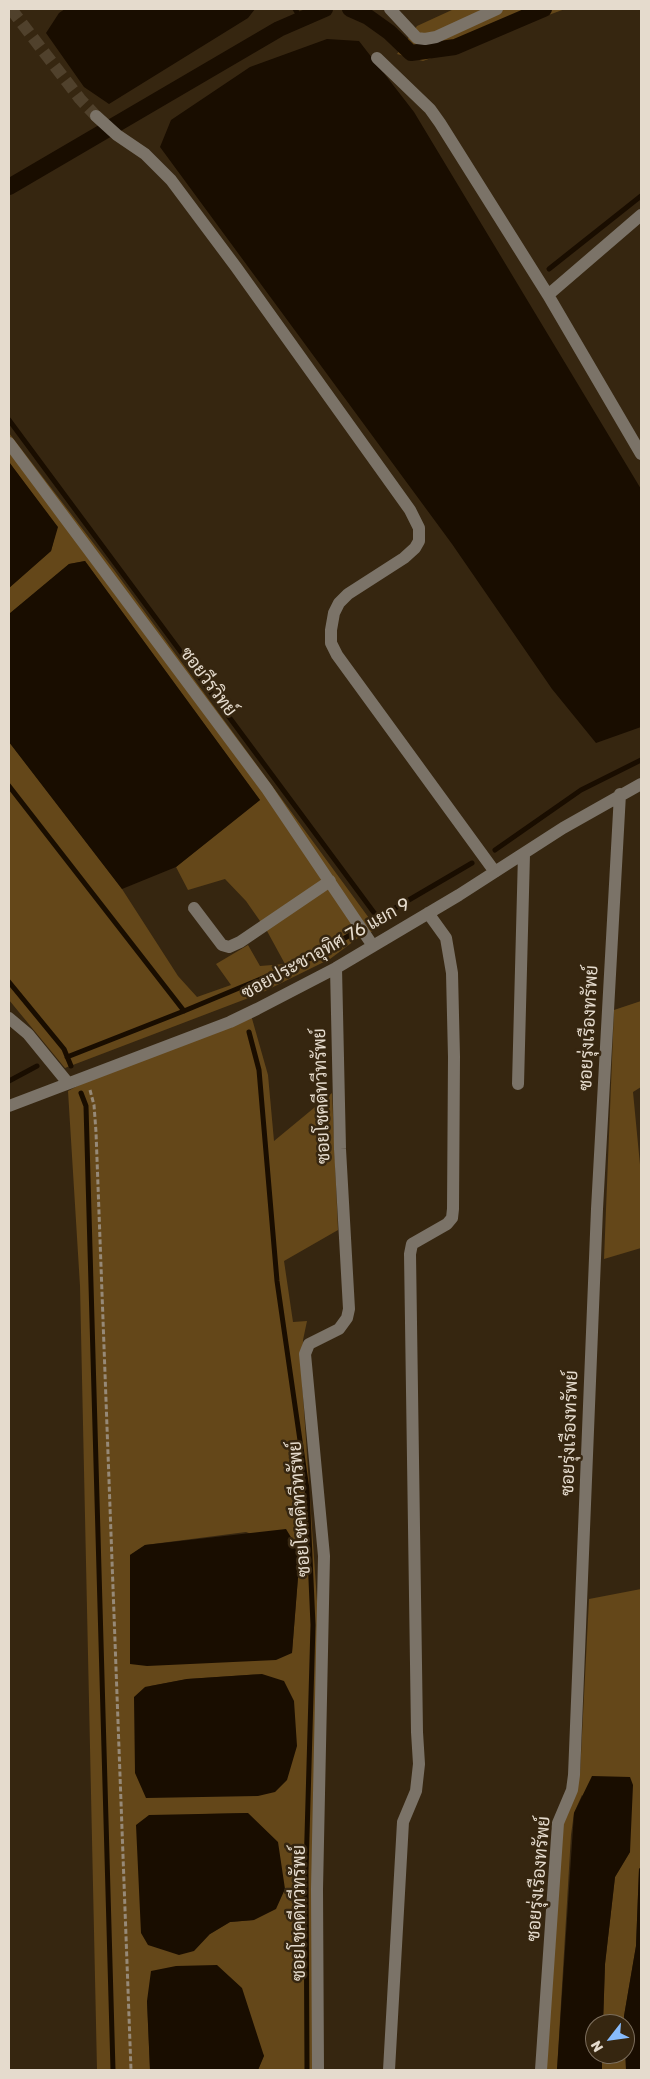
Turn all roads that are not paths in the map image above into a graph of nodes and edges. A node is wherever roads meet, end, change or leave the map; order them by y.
1 (390, 9) edge
2 (398, 9) edge
3 (498, 9) edge
4 (404, 24) junction
5 (378, 58) dead end
6 (96, 116) tunnel mouth
7 (641, 215) edge
8 (548, 295) junction
9 (9, 444) edge
10 (641, 454) edge
11 (641, 784) edge
12 (620, 794) junction
13 (524, 854) junction
14 (495, 872) junction
15 (330, 881) junction
16 (194, 908) dead end
17 (428, 913) junction
18 (373, 946) junction
19 (336, 968) junction
20 (10, 1018) edge
21 (68, 1083) junction
22 (518, 1084) dead end
23 (9, 1106) edge
24 (318, 2070) edge
25 (389, 2070) edge
26 (542, 2070) edge

1 - 4 street
2 - 4 street
3 - 4 street
5 - 8 street
6 - 14 street
7 - 8 street
8 - 10 street
9 - 15 street, ซอยวีรวิทย์
11 - 12 street, ซอยประชาอุทิศ 76 แยก 9
12 - 13 street, ซอยประชาอุทิศ 76 แยก 9
12 - 26 street, ซอยรุ่งเรืองทรัพย์
13 - 14 street, ซอยประชาอุทิศ 76 แยก 9
13 - 22 street
14 - 17 street, ซอยประชาอุทิศ 76 แยก 9
15 - 16 street
15 - 18 street, ซอยวีรวิทย์
17 - 18 street, ซอยประชาอุทิศ 76 แยก 9
17 - 25 street
18 - 19 street, ซอยประชาอุทิศ 76 แยก 9
19 - 21 street, ซอยประชาอุทิศ 76 แยก 9
19 - 24 street, ซอยโชคดีทวีทรัพย์
20 - 21 street
21 - 23 street, ซอยประชาอุทิศ 76 แยก 9

